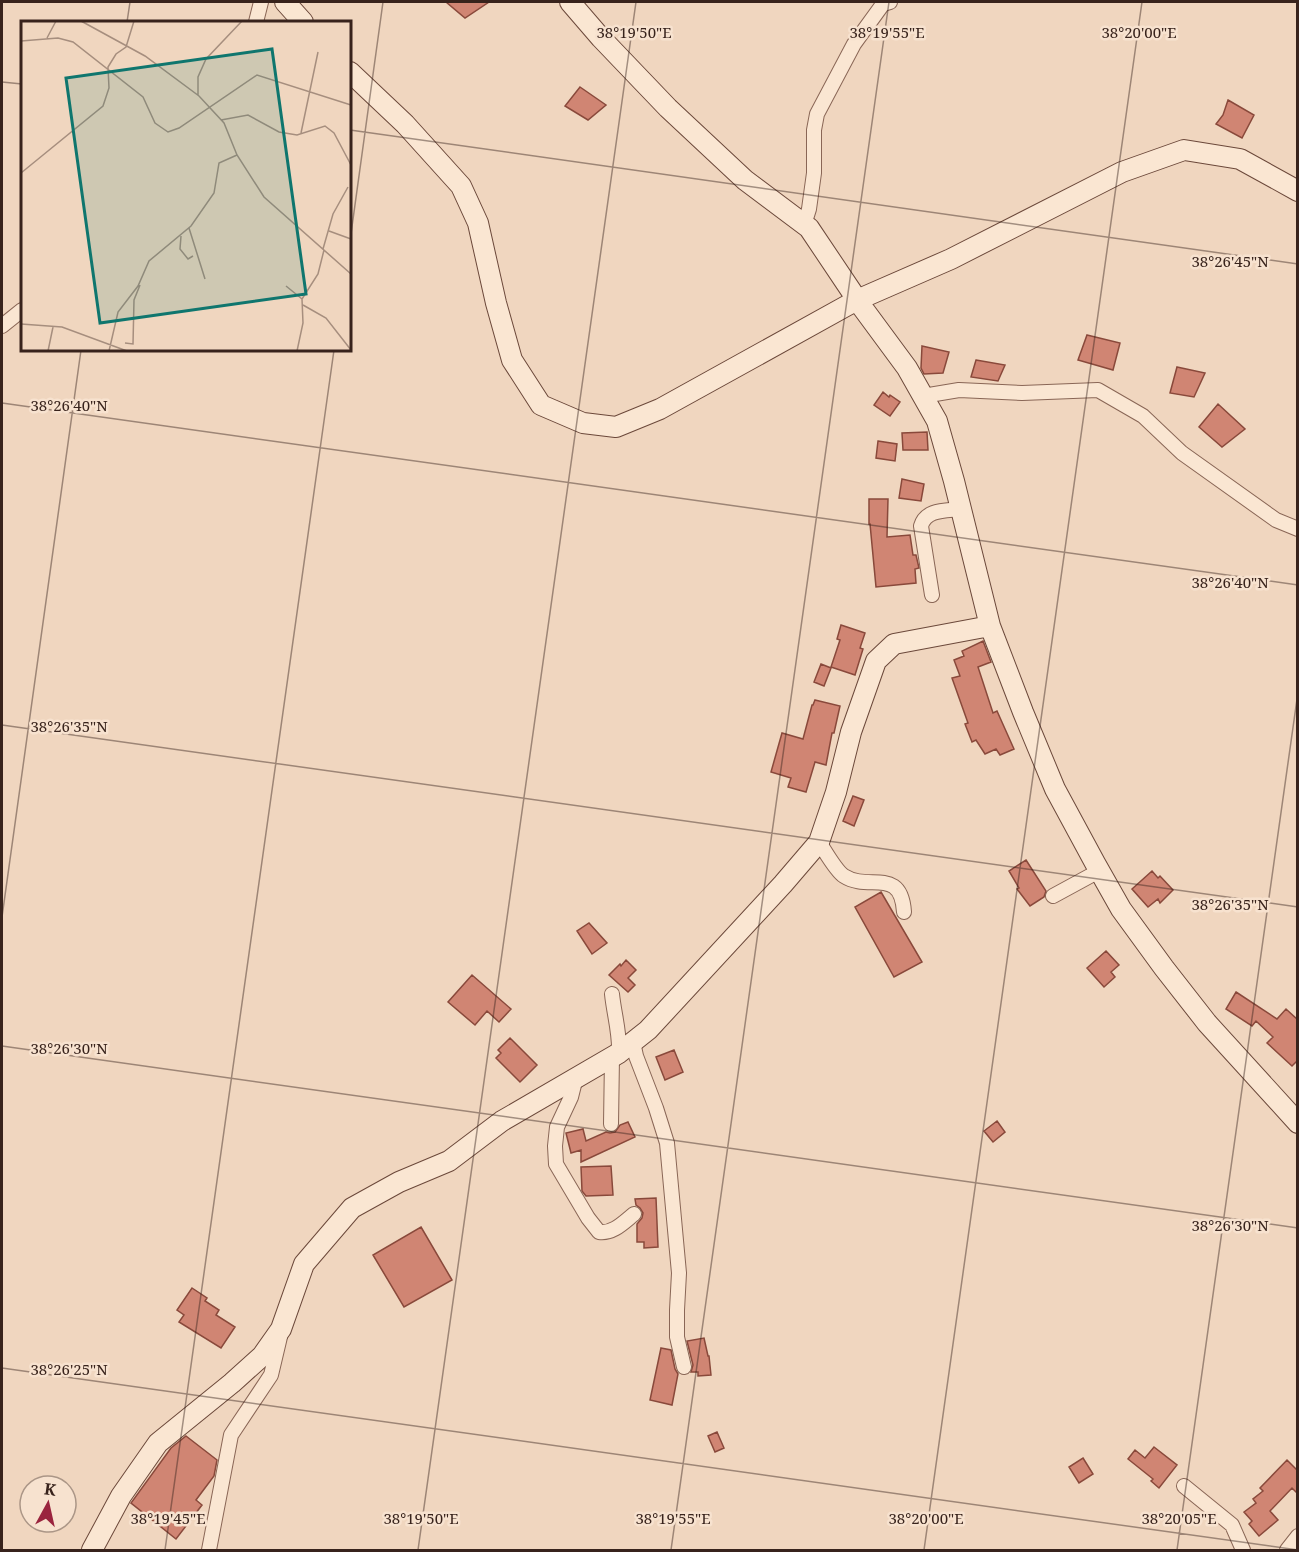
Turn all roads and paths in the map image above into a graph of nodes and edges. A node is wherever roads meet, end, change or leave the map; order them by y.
1 (261, 2) edge
2 (285, 2) edge
3 (570, 2) edge
4 (890, 2) edge
5 (256, 21) edge
6 (302, 21) edge
7 (351, 73) edge
8 (1298, 191) edge
9 (804, 225) junction
10 (857, 300) junction
11 (21, 311) edge
12 (2, 326) edge
13 (923, 396) junction
14 (961, 509) junction
15 (1298, 529) edge
16 (932, 595) dead end
17 (990, 626) junction
18 (819, 842) junction
19 (1099, 871) junction
20 (1053, 896) dead end
21 (904, 912) dead end
22 (612, 994) dead end
23 (621, 1051) junction
24 (576, 1077) junction
25 (1298, 1123) edge
26 (611, 1124) dead end
27 (634, 1214) dead end
28 (282, 1329) junction
29 (684, 1367) dead end
30 (1184, 1486) dead end
31 (1298, 1536) edge
32 (92, 1551) edge
33 (209, 1551) edge
34 (1243, 1551) edge
35 (1287, 1551) edge

1 - 5 street
2 - 6 street
3 - 9 street
4 - 9 street
7 - 10 street
8 - 10 street
9 - 10 street
10 - 13 street
11 - 12 street
13 - 14 street
13 - 15 street
14 - 16 street
14 - 17 street
17 - 18 street
17 - 19 street
18 - 21 street
18 - 23 street
19 - 20 street
19 - 25 street
22 - 23 street
23 - 24 street
23 - 26 street
23 - 29 street
24 - 27 street
24 - 28 street
28 - 32 street
28 - 33 street
30 - 34 street
31 - 35 street

